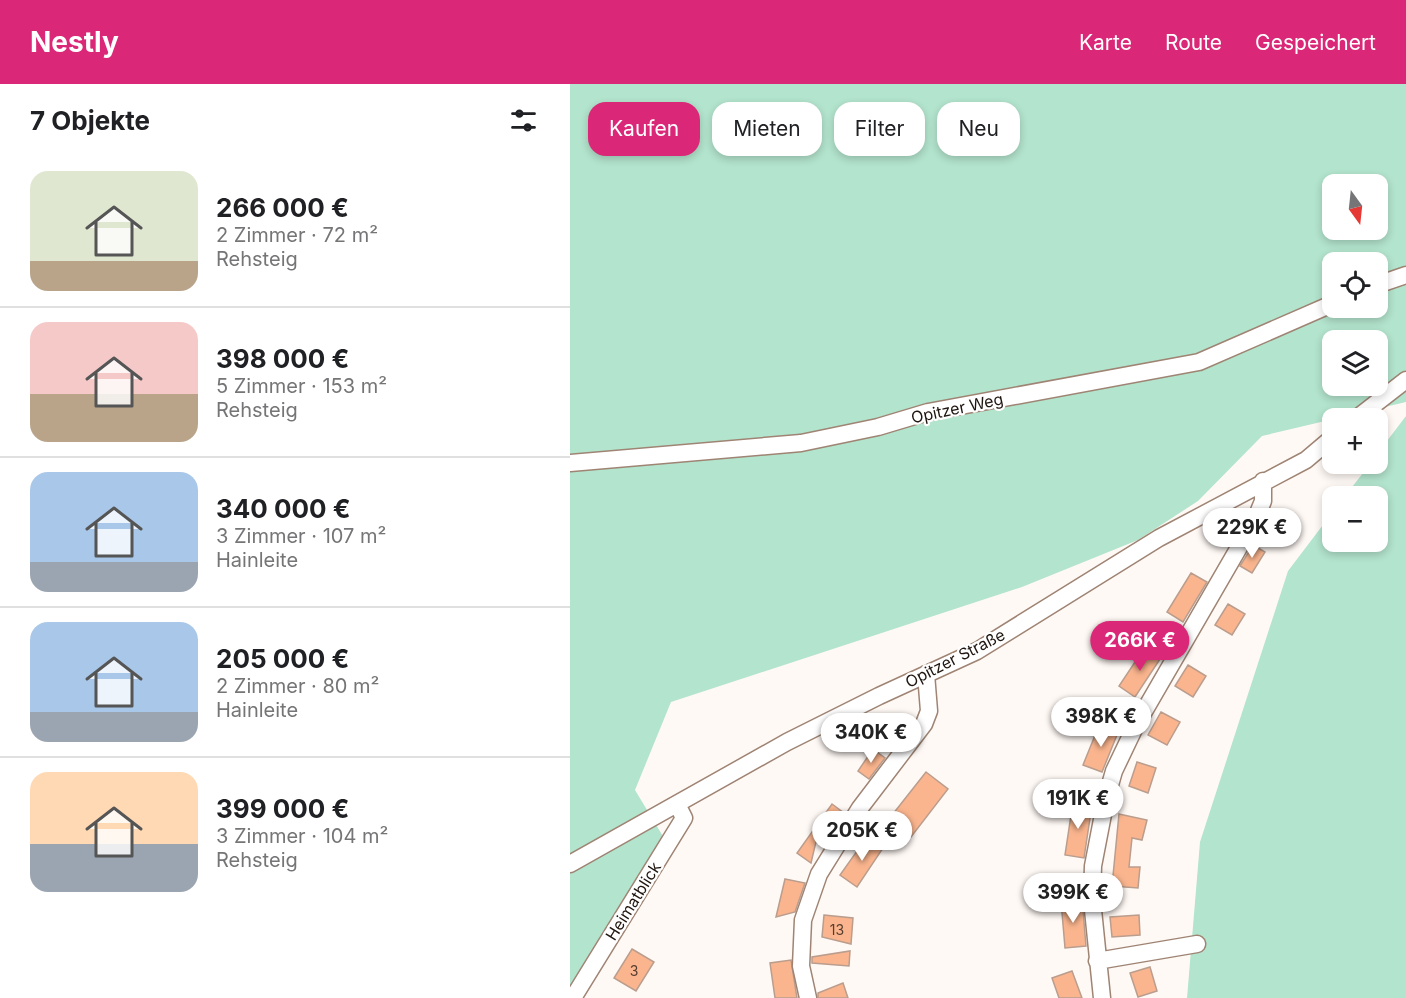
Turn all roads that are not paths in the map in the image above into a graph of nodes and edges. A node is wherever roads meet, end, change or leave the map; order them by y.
1 (1406, 275) edge
2 (1388, 281) edge
3 (1322, 308) edge
4 (1406, 380) edge
5 (1370, 408) edge
6 (1322, 446) edge
7 (570, 463) edge
8 (1263, 482) junction
9 (926, 674) junction
10 (677, 804) junction
11 (570, 864) edge
12 (1197, 944) dead end
13 (1097, 961) junction
14 (573, 998) edge
15 (808, 998) edge
16 (1102, 998) edge

1 - 2 street
3 - 7 street, Opitzer Weg
4 - 5 street
6 - 8 street, Opitzer Straße
8 - 9 street, Opitzer Straße
8 - 13 street
9 - 10 street, Opitzer Straße
9 - 15 street
10 - 11 street, Opitzer Straße
10 - 14 street, Heimatblick
12 - 13 street
13 - 16 street

